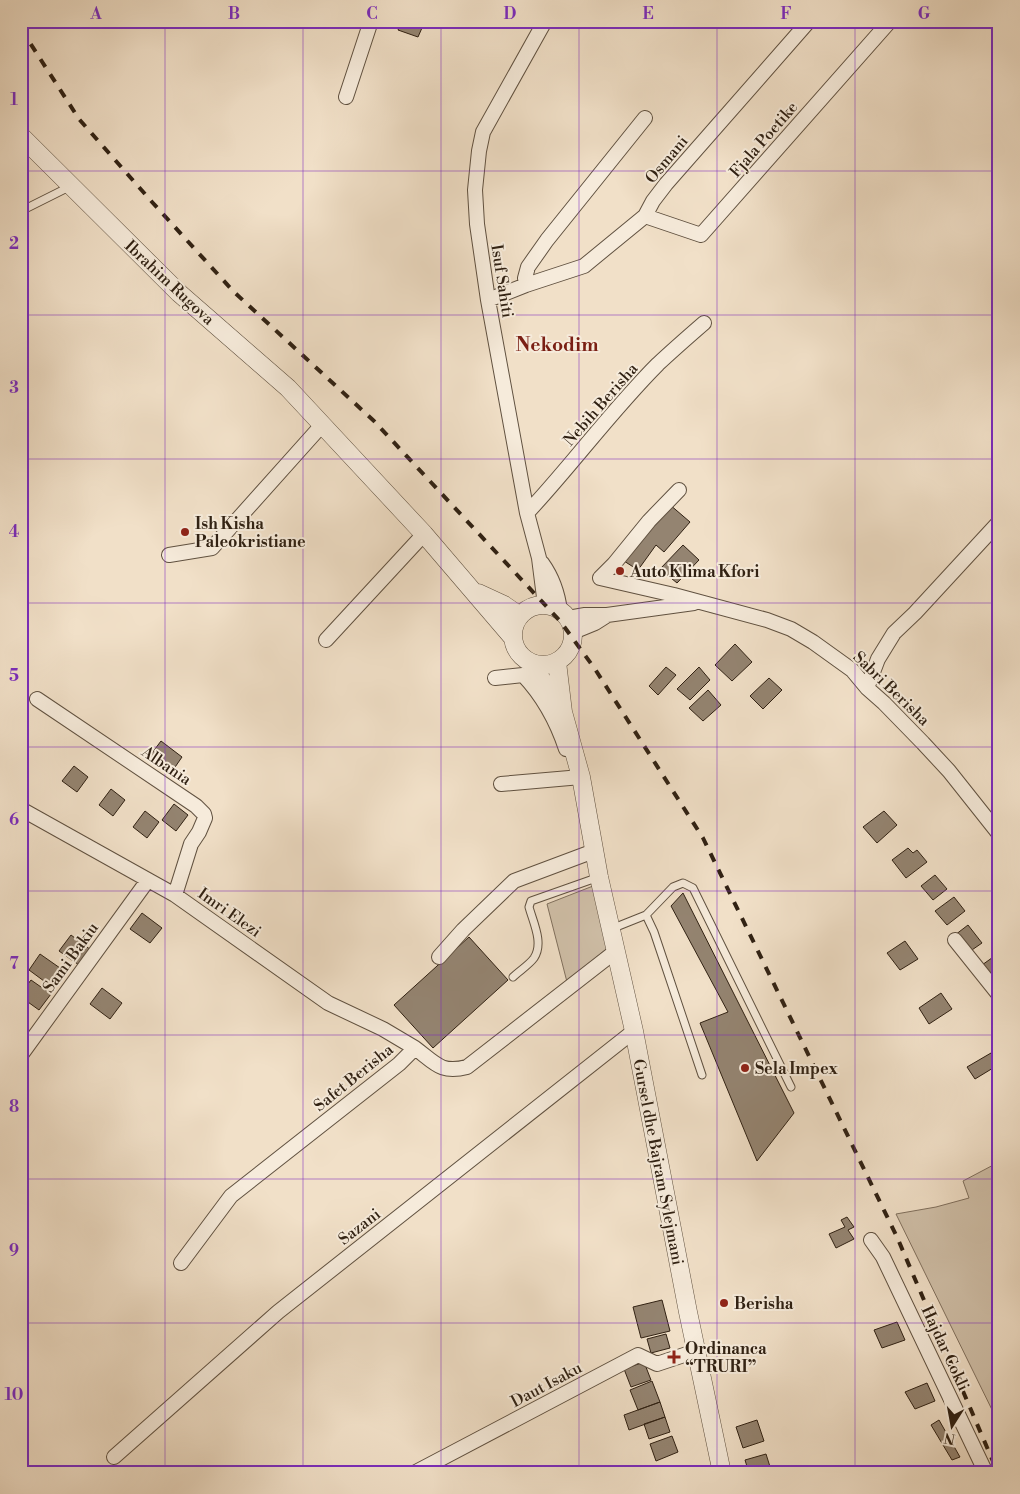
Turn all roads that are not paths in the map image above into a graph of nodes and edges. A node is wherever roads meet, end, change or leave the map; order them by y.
1 (371, 21) edge
2 (545, 21) edge
3 (809, 21) edge
4 (890, 21) edge
5 (346, 97) dead end
6 (645, 118) dead end
7 (21, 136) edge
8 (71, 186) junction
9 (21, 211) edge
10 (645, 216) junction
11 (526, 285) junction
12 (488, 300) junction
13 (704, 323) dead end
14 (322, 425) junction
15 (680, 490) dead end
16 (527, 514) junction
17 (999, 522) edge
18 (424, 534) junction
19 (169, 555) dead end
20 (473, 591) junction
21 (700, 602) junction
22 (520, 616) junction
23 (561, 617) junction
24 (513, 638) junction
25 (326, 640) dead end
26 (557, 662) junction
27 (528, 669) junction
28 (495, 678) dead end
29 (867, 688) junction
30 (37, 698) dead end
31 (563, 712) junction
32 (578, 778) junction
33 (501, 784) dead end
34 (21, 809) edge
35 (999, 834) edge
36 (594, 851) junction
37 (599, 877) junction
38 (148, 880) junction
39 (175, 895) junction
40 (646, 915) junction
41 (611, 929) junction
42 (955, 940) dead end
43 (616, 951) junction
44 (439, 957) dead end
45 (513, 977) dead end
46 (999, 995) edge
47 (634, 1031) junction
48 (415, 1048) junction
49 (21, 1055) edge
50 (702, 1075) dead end
51 (791, 1087) dead end
52 (871, 1240) dead end
53 (181, 1263) dead end
54 (696, 1351) junction
55 (114, 1457) dead end
56 (414, 1473) edge
57 (722, 1473) edge
58 (986, 1473) edge

1 - 5 street
2 - 12 street, Isuf Sahiti
3 - 10 street, Osmani
4 - 10 street, Fjala Poetike
6 - 11 street
7 - 8 street, Ibrahim Rugova
8 - 9 lane
8 - 14 street, Ibrahim Rugova
10 - 11 street, Osmani
11 - 12 street, Osmani
12 - 16 street, Isuf Sahiti
13 - 16 street, Nebih Berisha
14 - 18 street, Ibrahim Rugova
14 - 19 street
15 - 21 street, Sabri Berisha
16 - 23 street, Isuf Sahiti
17 - 29 street
18 - 20 street, Ibrahim Rugova
18 - 25 street
20 - 22 street, Ibrahim Rugova
20 - 24 street, Ibrahim Rugova
21 - 23 street, Sabri Berisha
21 - 29 street, Sabri Berisha
22 - 23 street
22 - 24 street
23 - 26 street
24 - 27 street
26 - 27 street
26 - 31 street, Gursel dhe Bajram Sylejmani
27 - 28 street
27 - 31 street, Gursel dhe Bajram Sylejmani
27 - 32 street
29 - 35 street, Sabri Berisha
30 - 39 street, Albania
31 - 32 street, Gursel dhe Bajram Sylejmani
32 - 33 street
32 - 36 street, Gursel dhe Bajram Sylejmani
34 - 38 street, Imri Elezi
36 - 37 street, Gursel dhe Bajram Sylejmani
36 - 44 street
37 - 41 street, Gursel dhe Bajram Sylejmani
37 - 45 lane
38 - 39 street, Imri Elezi
38 - 49 street, Sami Bakiu
39 - 48 street, Imri Elezi
40 - 41 lane
40 - 50 lane
40 - 51 lane
41 - 43 street, Gursel dhe Bajram Sylejmani
42 - 46 street
43 - 47 street, Gursel dhe Bajram Sylejmani
43 - 48 street, Safet Berisha
47 - 54 street, Gursel dhe Bajram Sylejmani
47 - 55 street, Sazani
48 - 53 street, Safet Berisha
52 - 58 street, Hajdar Cokli
54 - 56 street, Daut Isaku
54 - 57 street, Gursel dhe Bajram Sylejmani

